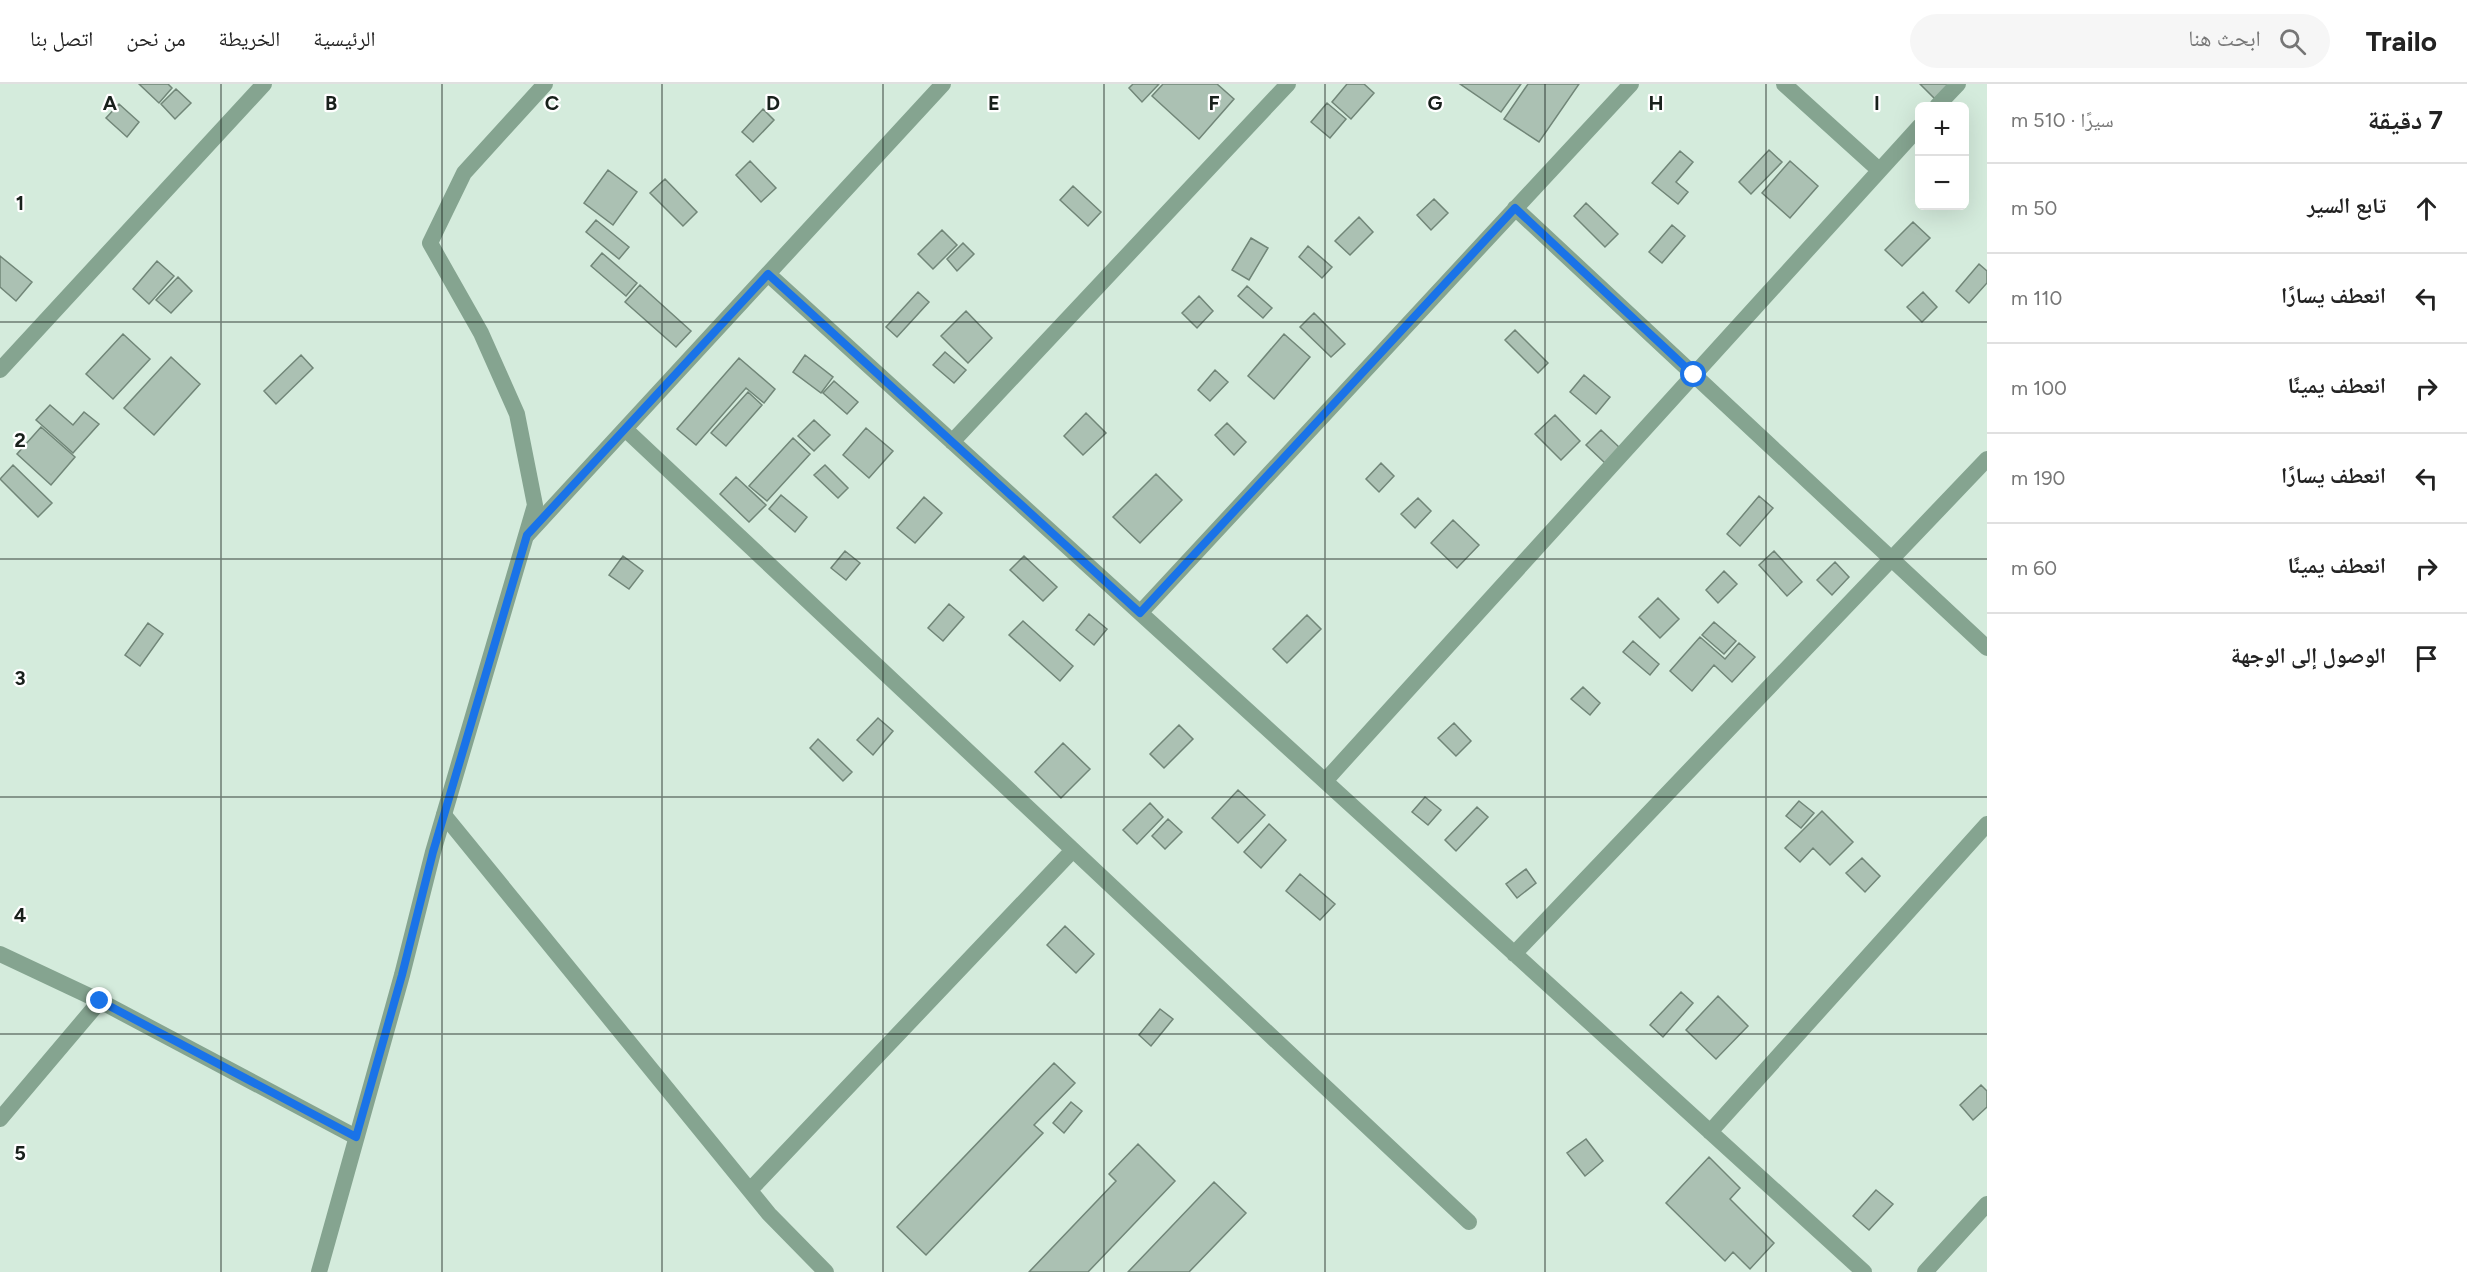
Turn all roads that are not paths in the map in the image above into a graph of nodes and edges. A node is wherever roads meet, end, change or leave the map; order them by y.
1 (264, 84) edge
2 (545, 84) edge
3 (943, 84) edge
4 (1288, 84) edge
5 (1631, 84) edge
6 (1784, 84) edge
7 (1958, 84) edge
8 (1941, 102) edge
9 (1915, 132) edge
10 (1880, 170) junction
11 (1515, 208) junction
12 (768, 274) junction
13 (0, 370) edge
14 (1694, 375) junction
15 (625, 429) junction
16 (952, 442) junction
17 (1987, 459) edge
18 (527, 535) junction
19 (1891, 559) junction
20 (1140, 613) junction
21 (1987, 648) edge
22 (1325, 781) junction
23 (444, 815) junction
24 (1987, 824) edge
25 (1073, 850) junction
26 (0, 954) edge
27 (1514, 954) junction
28 (100, 1001) junction
29 (0, 1119) edge
30 (1710, 1132) junction
31 (356, 1137) junction
32 (750, 1190) junction
33 (1987, 1204) edge
34 (1469, 1222) dead end
35 (320, 1272) edge
36 (826, 1272) edge
37 (1864, 1272) edge
38 (1925, 1272) edge

1 - 13 street
2 - 18 street
3 - 12 street
4 - 16 street
5 - 11 street
6 - 10 street
7 - 8 street
9 - 10 street
10 - 14 street
11 - 14 street
11 - 20 street
12 - 15 street
12 - 16 street
14 - 19 street
14 - 22 street
15 - 18 street
15 - 25 street
16 - 20 street
17 - 19 street
18 - 23 street
19 - 21 street
19 - 27 street
20 - 22 street
22 - 27 street
23 - 31 street
23 - 32 street
24 - 30 street
25 - 32 street
25 - 34 street
26 - 28 street
27 - 30 street
28 - 29 street
28 - 31 street
30 - 37 street
31 - 35 street
32 - 36 street
33 - 38 street

